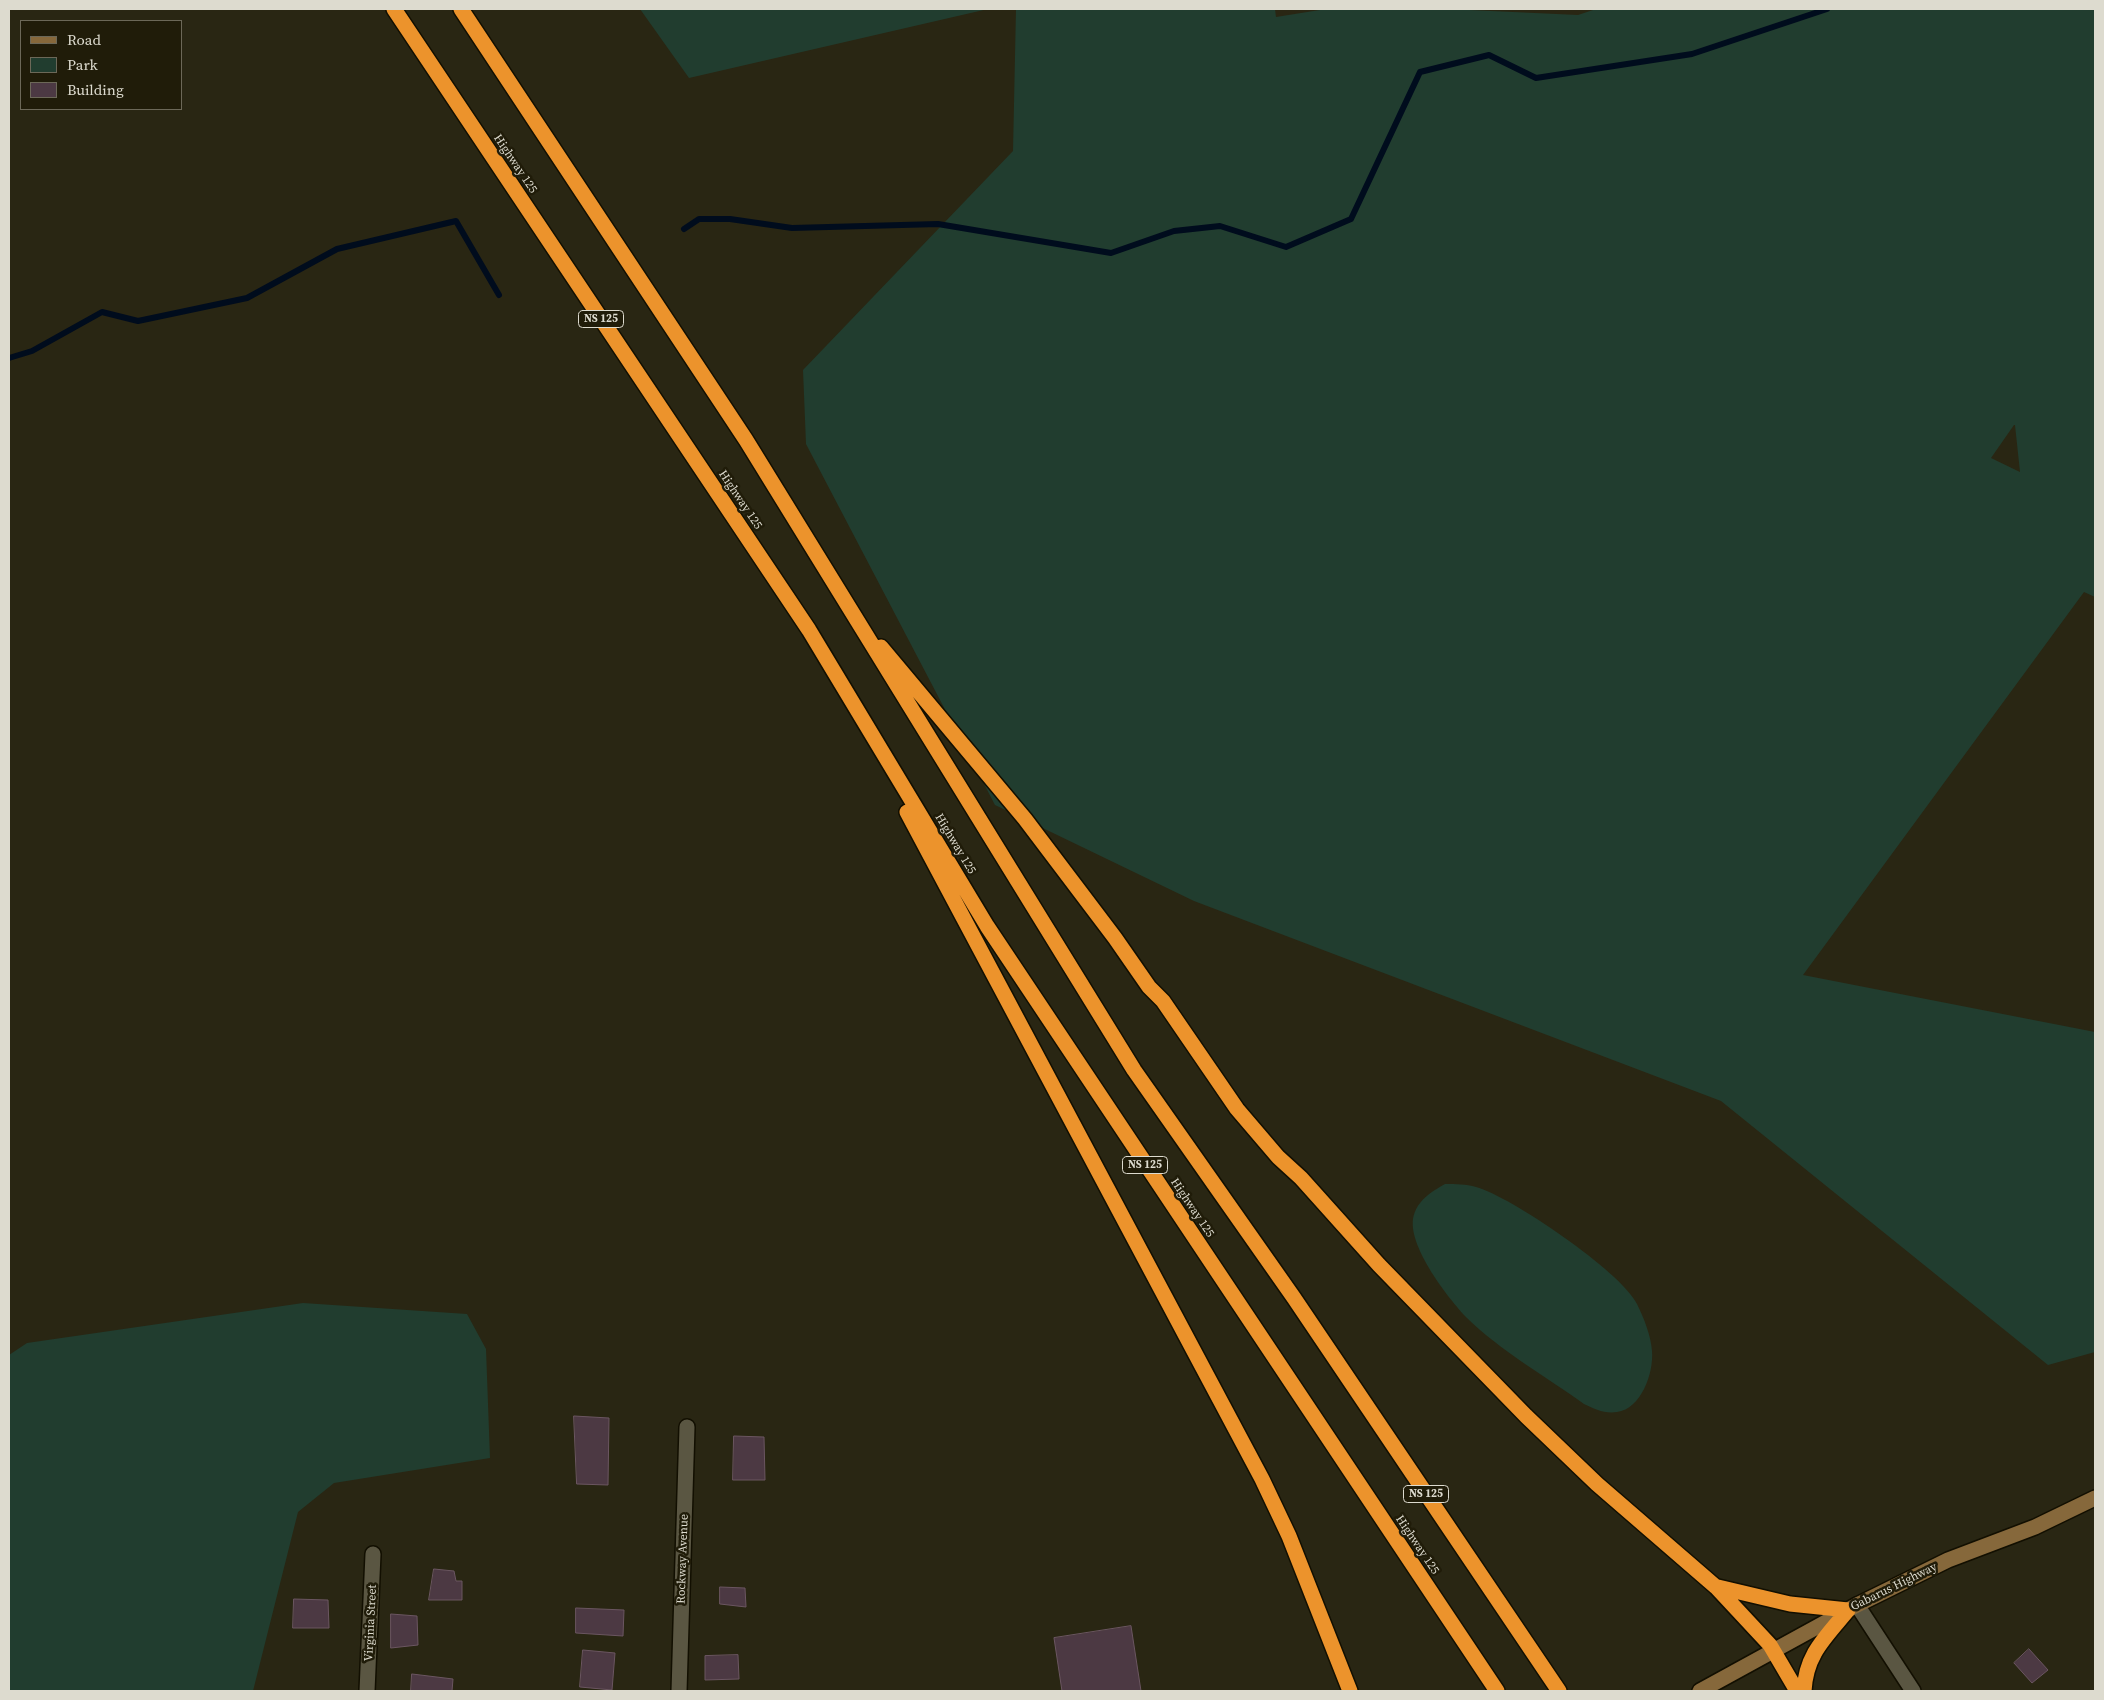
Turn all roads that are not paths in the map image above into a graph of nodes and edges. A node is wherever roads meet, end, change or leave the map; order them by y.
1 (394, 9) edge
2 (461, 9) edge
3 (848, 608) junction
4 (809, 630) junction
5 (687, 1426) dead end
6 (2095, 1498) edge
7 (373, 1554) dead end
8 (1716, 1587) junction
9 (1853, 1608) junction
10 (1774, 1651) junction
11 (367, 1691) edge
12 (679, 1691) edge
13 (1350, 1691) edge
14 (1497, 1691) edge
15 (1558, 1691) edge
16 (1700, 1691) edge
17 (1797, 1691) edge
18 (1804, 1691) edge
19 (1912, 1691) edge

1 - 4 highway, Highway 125 / NS 125
2 - 3 highway, NS 125
3 - 8 highway
3 - 15 highway, NS 125
4 - 13 highway
4 - 14 highway, Highway 125 / NS 125
5 - 12 street, Rockway Avenue
6 - 9 main road, Gabarus Highway
7 - 11 street, Virginia Street
8 - 9 highway
8 - 10 highway
9 - 10 main road, Gabarus Highway
9 - 18 highway
9 - 19 street
10 - 16 main road, Gabarus Highway
10 - 17 highway

